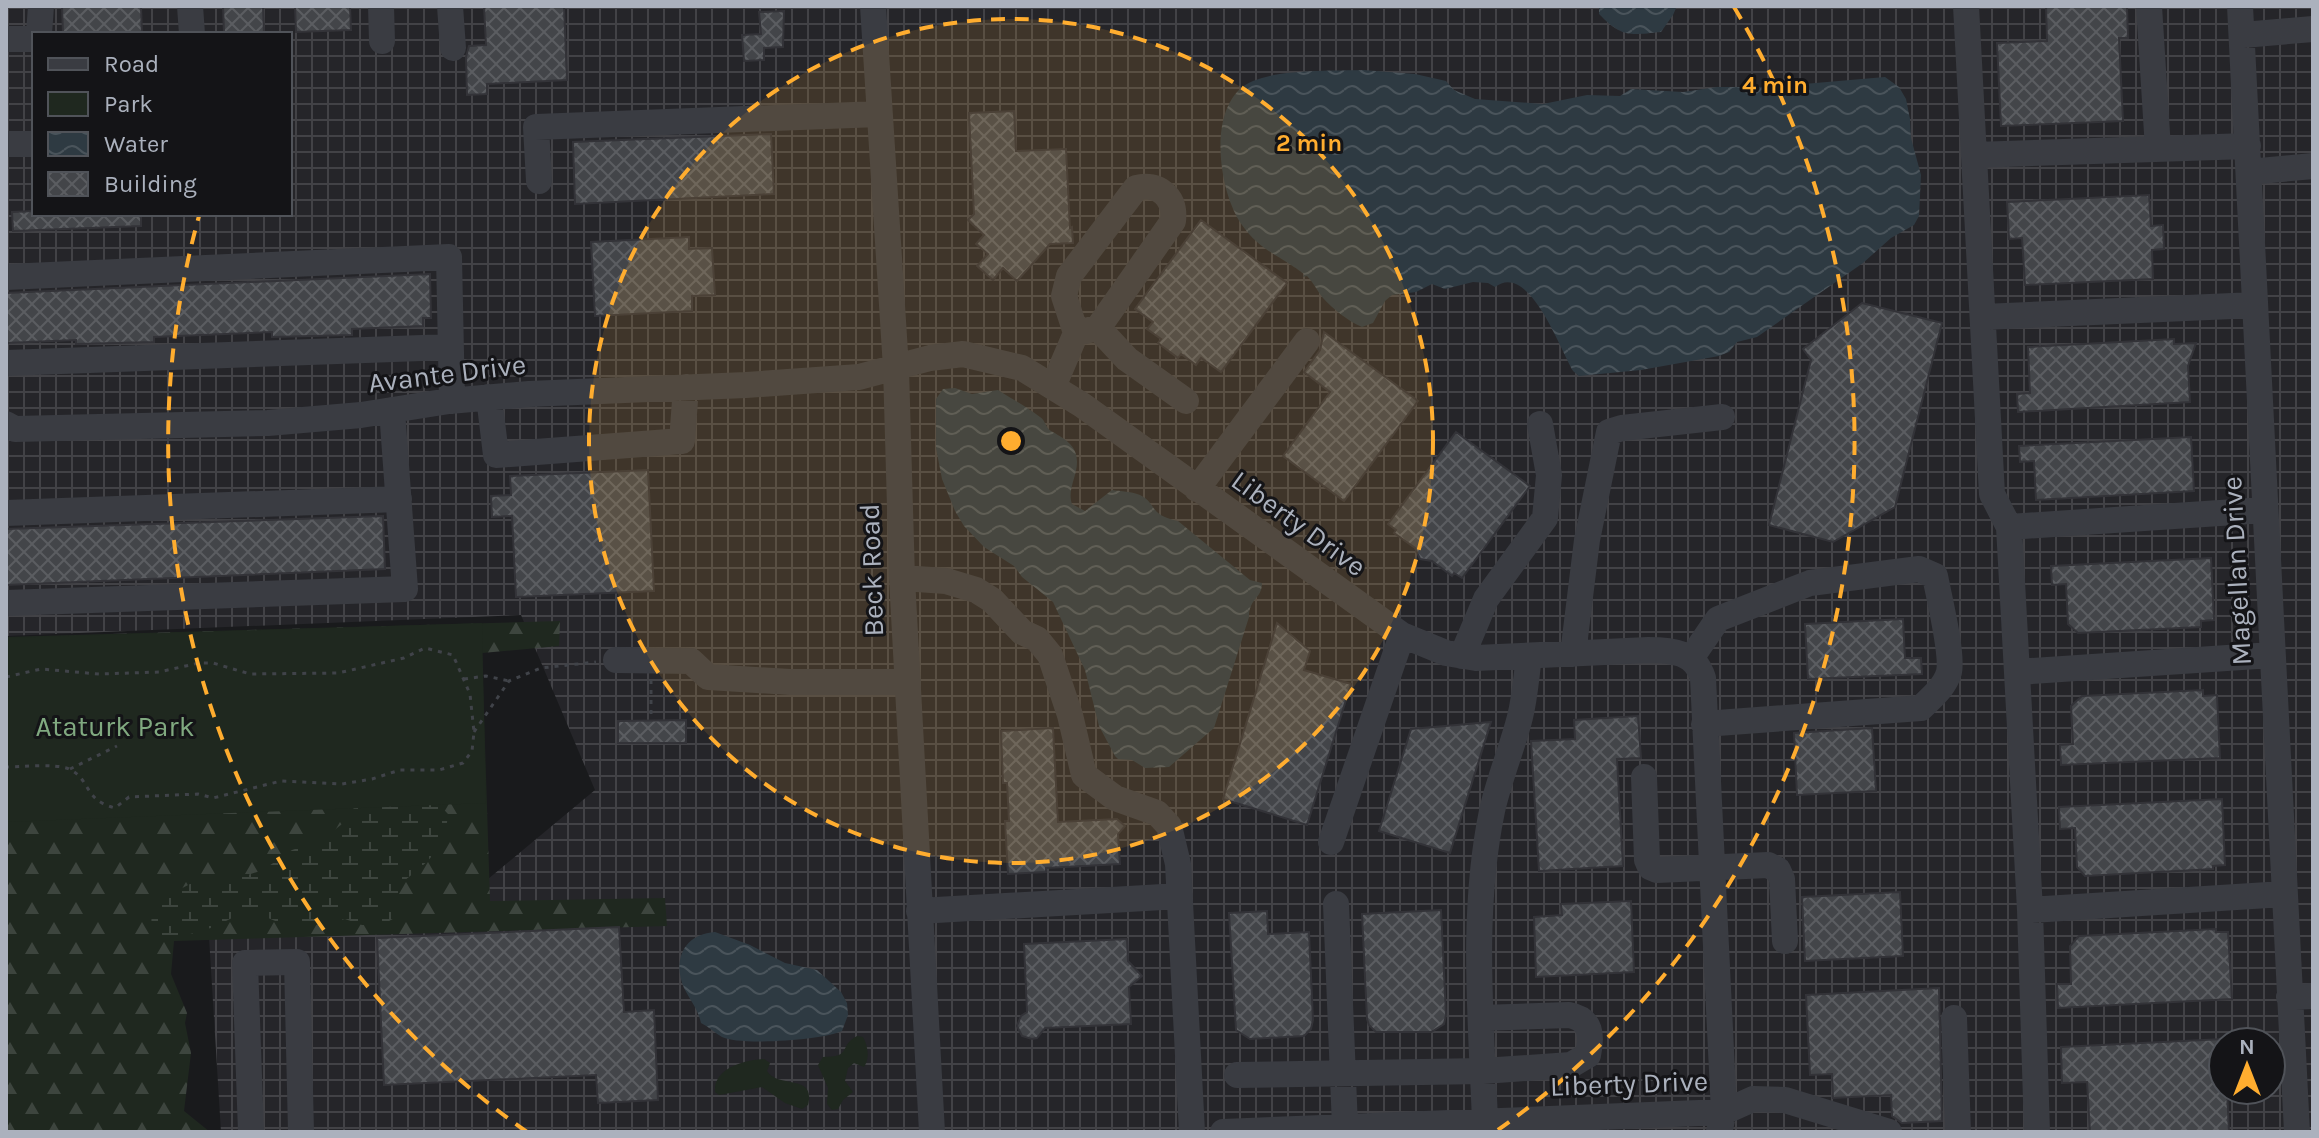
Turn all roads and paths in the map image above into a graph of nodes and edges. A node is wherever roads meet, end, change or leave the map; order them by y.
1 (41, 6) edge
2 (190, 6) edge
3 (381, 6) edge
4 (450, 6) edge
5 (873, 6) edge
6 (1966, 6) edge
7 (2149, 6) edge
8 (2240, 6) edge
9 (2313, 29) edge
10 (39, 32) edge
11 (192, 32) edge
12 (2243, 35) junction
13 (6, 39) edge
14 (32, 39) edge
15 (382, 41) dead end
16 (453, 48) dead end
17 (879, 114) junction
18 (6, 144) edge
19 (32, 144) edge
20 (2158, 149) junction
21 (1974, 155) junction
22 (2248, 159) junction
23 (2313, 166) edge
24 (539, 181) dead end
25 (6, 277) edge
26 (2255, 305) junction
27 (1983, 317) junction
28 (1087, 330) junction
29 (1307, 341) dead end
30 (450, 347) junction
31 (6, 363) edge
32 (896, 368) junction
33 (686, 387) junction
34 (1053, 387) junction
35 (489, 397) junction
36 (452, 401) junction
37 (1186, 401) dead end
38 (392, 410) junction
39 (1722, 417) dead end
40 (6, 424) edge
41 (1540, 424) dead end
42 (1197, 489) junction
43 (399, 499) junction
44 (2265, 510) junction
45 (6, 513) edge
46 (2009, 527) junction
47 (902, 578) junction
48 (6, 603) edge
49 (1402, 635) junction
50 (1573, 654) junction
51 (2272, 655) junction
52 (1462, 656) junction
53 (1529, 657) junction
54 (1692, 657) junction
55 (616, 660) joint
56 (652, 660) junction
57 (2017, 672) junction
58 (6, 677) edge
59 (464, 679) junction
60 (509, 681) junction
61 (908, 682) junction
62 (651, 720) dead end
63 (1704, 724) junction
64 (474, 732) junction
65 (117, 746) dead end
66 (6, 767) edge
67 (70, 769) junction
68 (1644, 777) dead end
69 (1331, 842) dead end
70 (1712, 868) junction
71 (2284, 894) junction
72 (1180, 896) junction
73 (1336, 904) dead end
74 (2030, 910) junction
75 (919, 911) junction
76 (1785, 941) dead end
77 (2301, 997) edge
78 (1481, 1018) junction
79 (1954, 1018) dead end
80 (1483, 1071) junction
81 (1343, 1072) junction
82 (1237, 1075) dead end
83 (1485, 1121) junction
84 (1721, 1122) edge
85 (1608, 1124) edge
86 (1345, 1127) junction
87 (1383, 1129) edge
88 (251, 1132) edge
89 (301, 1132) edge
90 (932, 1132) edge
91 (1192, 1132) edge
92 (1223, 1132) edge
93 (1889, 1132) edge
94 (1958, 1132) edge
95 (2037, 1132) edge
96 (2297, 1132) edge

1 - 10 street
2 - 11 street
3 - 15 street
4 - 16 street
5 - 17 street, Beck Road
6 - 21 street
7 - 20 street
8 - 12 street, Magellan Drive
9 - 12 street
12 - 22 street, Magellan Drive
13 - 14 street
17 - 24 street
17 - 32 street, Beck Road
18 - 19 street
20 - 21 street
20 - 22 street
21 - 27 street
22 - 23 street
22 - 26 street, Magellan Drive
25 - 30 street
26 - 27 street
26 - 44 street, Magellan Drive
27 - 46 street
28 - 28 street
28 - 34 street
28 - 37 street
29 - 42 street
30 - 31 street
30 - 36 street
32 - 33 street, Avante Drive
32 - 34 street, Liberty Drive
32 - 47 street, Beck Road
33 - 35 street, Avante Drive
33 - 35 street
34 - 42 street, Liberty Drive
35 - 36 street, Avante Drive
36 - 38 street, Avante Drive
38 - 40 street, Avante Drive
38 - 43 street
39 - 50 street
41 - 52 street
42 - 49 street, Liberty Drive
43 - 45 street
43 - 48 street
44 - 46 street
44 - 51 street, Magellan Drive
46 - 57 street
47 - 61 street, Beck Road
47 - 72 street
49 - 52 street, Liberty Drive
49 - 69 street
50 - 53 street, Liberty Drive
50 - 54 street, Liberty Drive
51 - 57 street
51 - 71 street, Magellan Drive
52 - 53 street, Liberty Drive
53 - 78 street
54 - 63 street, Liberty Drive
54 - 63 street
55 - 56 street
55 - 60 path
56 - 61 street
56 - 62 path
57 - 74 street
58 - 59 path
59 - 60 path
59 - 64 path
60 - 64 path
61 - 75 street, Beck Road
63 - 70 street, Liberty Drive
64 - 67 path
65 - 67 path
66 - 67 path
68 - 70 street
70 - 76 street
70 - 84 street, Liberty Drive
71 - 74 street
71 - 77 street, Magellan Drive
72 - 75 street
72 - 91 street
73 - 81 street
74 - 95 street
75 - 90 street, Beck Road
77 - 96 street, Magellan Drive
78 - 80 street
78 - 80 street
79 - 94 street
80 - 81 street
80 - 83 street
81 - 82 street
81 - 86 street
83 - 85 street, Liberty Drive
83 - 87 street, Liberty Drive
84 - 85 street, Liberty Drive
84 - 93 street
86 - 87 street, Liberty Drive
86 - 92 street, Liberty Drive
88 - 89 street

